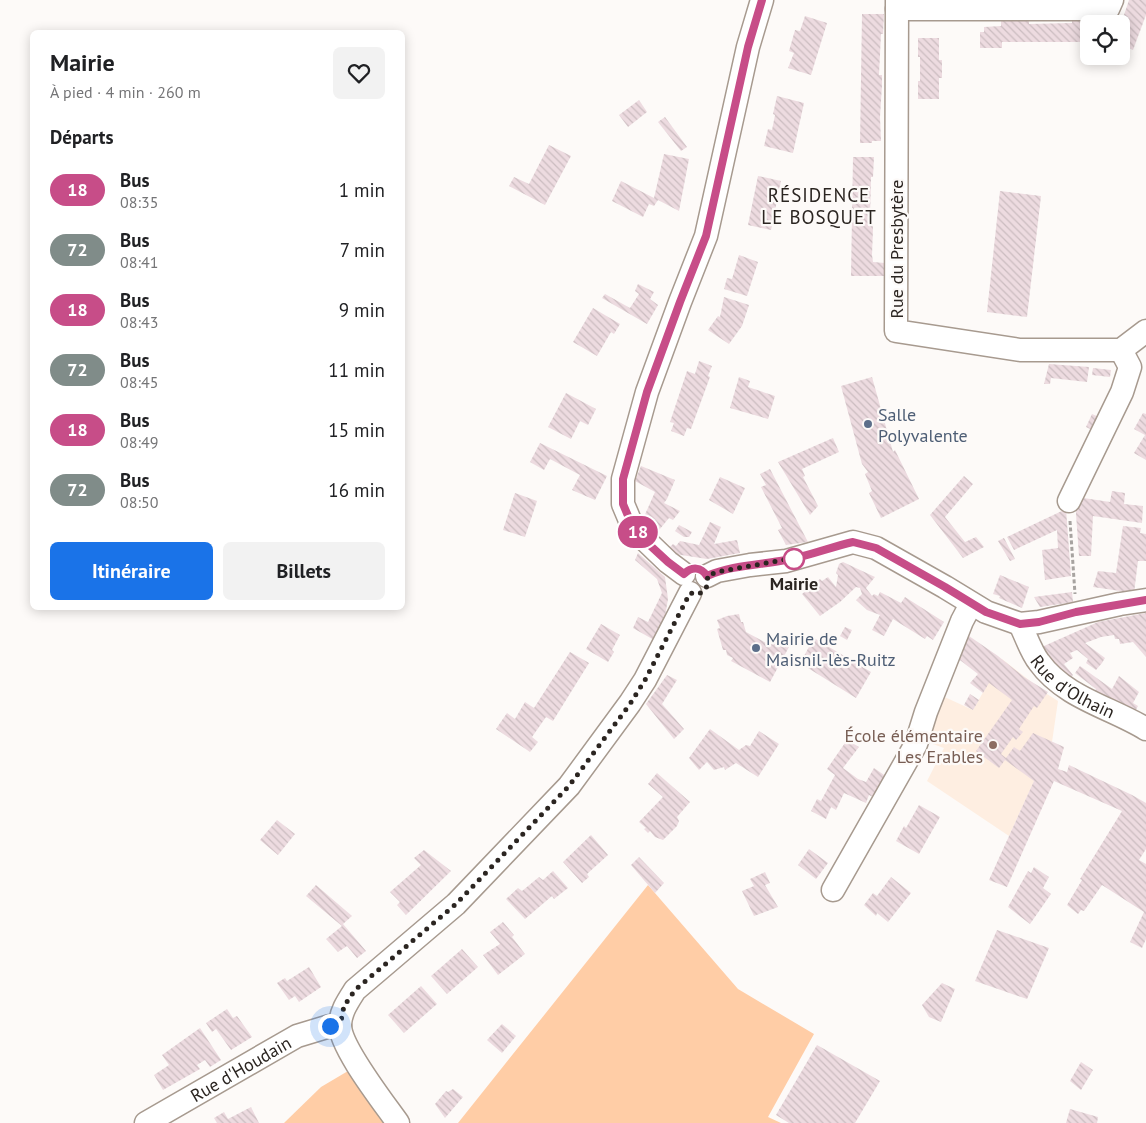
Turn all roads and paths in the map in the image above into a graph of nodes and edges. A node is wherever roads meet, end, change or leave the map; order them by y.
1 (762, 0) edge
2 (1112, 0) edge
3 (897, 4) edge
4 (1146, 330) edge
5 (1121, 350) junction
6 (1069, 501) joint
7 (687, 584) junction
8 (1146, 600) edge
9 (971, 604) junction
10 (1076, 612) junction
11 (1020, 624) junction
12 (1146, 729) edge
13 (833, 890) dead end
14 (340, 1026) junction
15 (146, 1123) edge
16 (398, 1123) edge

1 - 7 street
2 - 3 street
3 - 5 street, Rue du Presbytère
4 - 5 street
5 - 6 street
6 - 10 path
7 - 9 street
7 - 14 street
8 - 10 street
9 - 11 street
9 - 13 street
10 - 11 street
11 - 12 street, Rue d'Olhain
14 - 15 street, Rue d'Houdain
14 - 16 street

